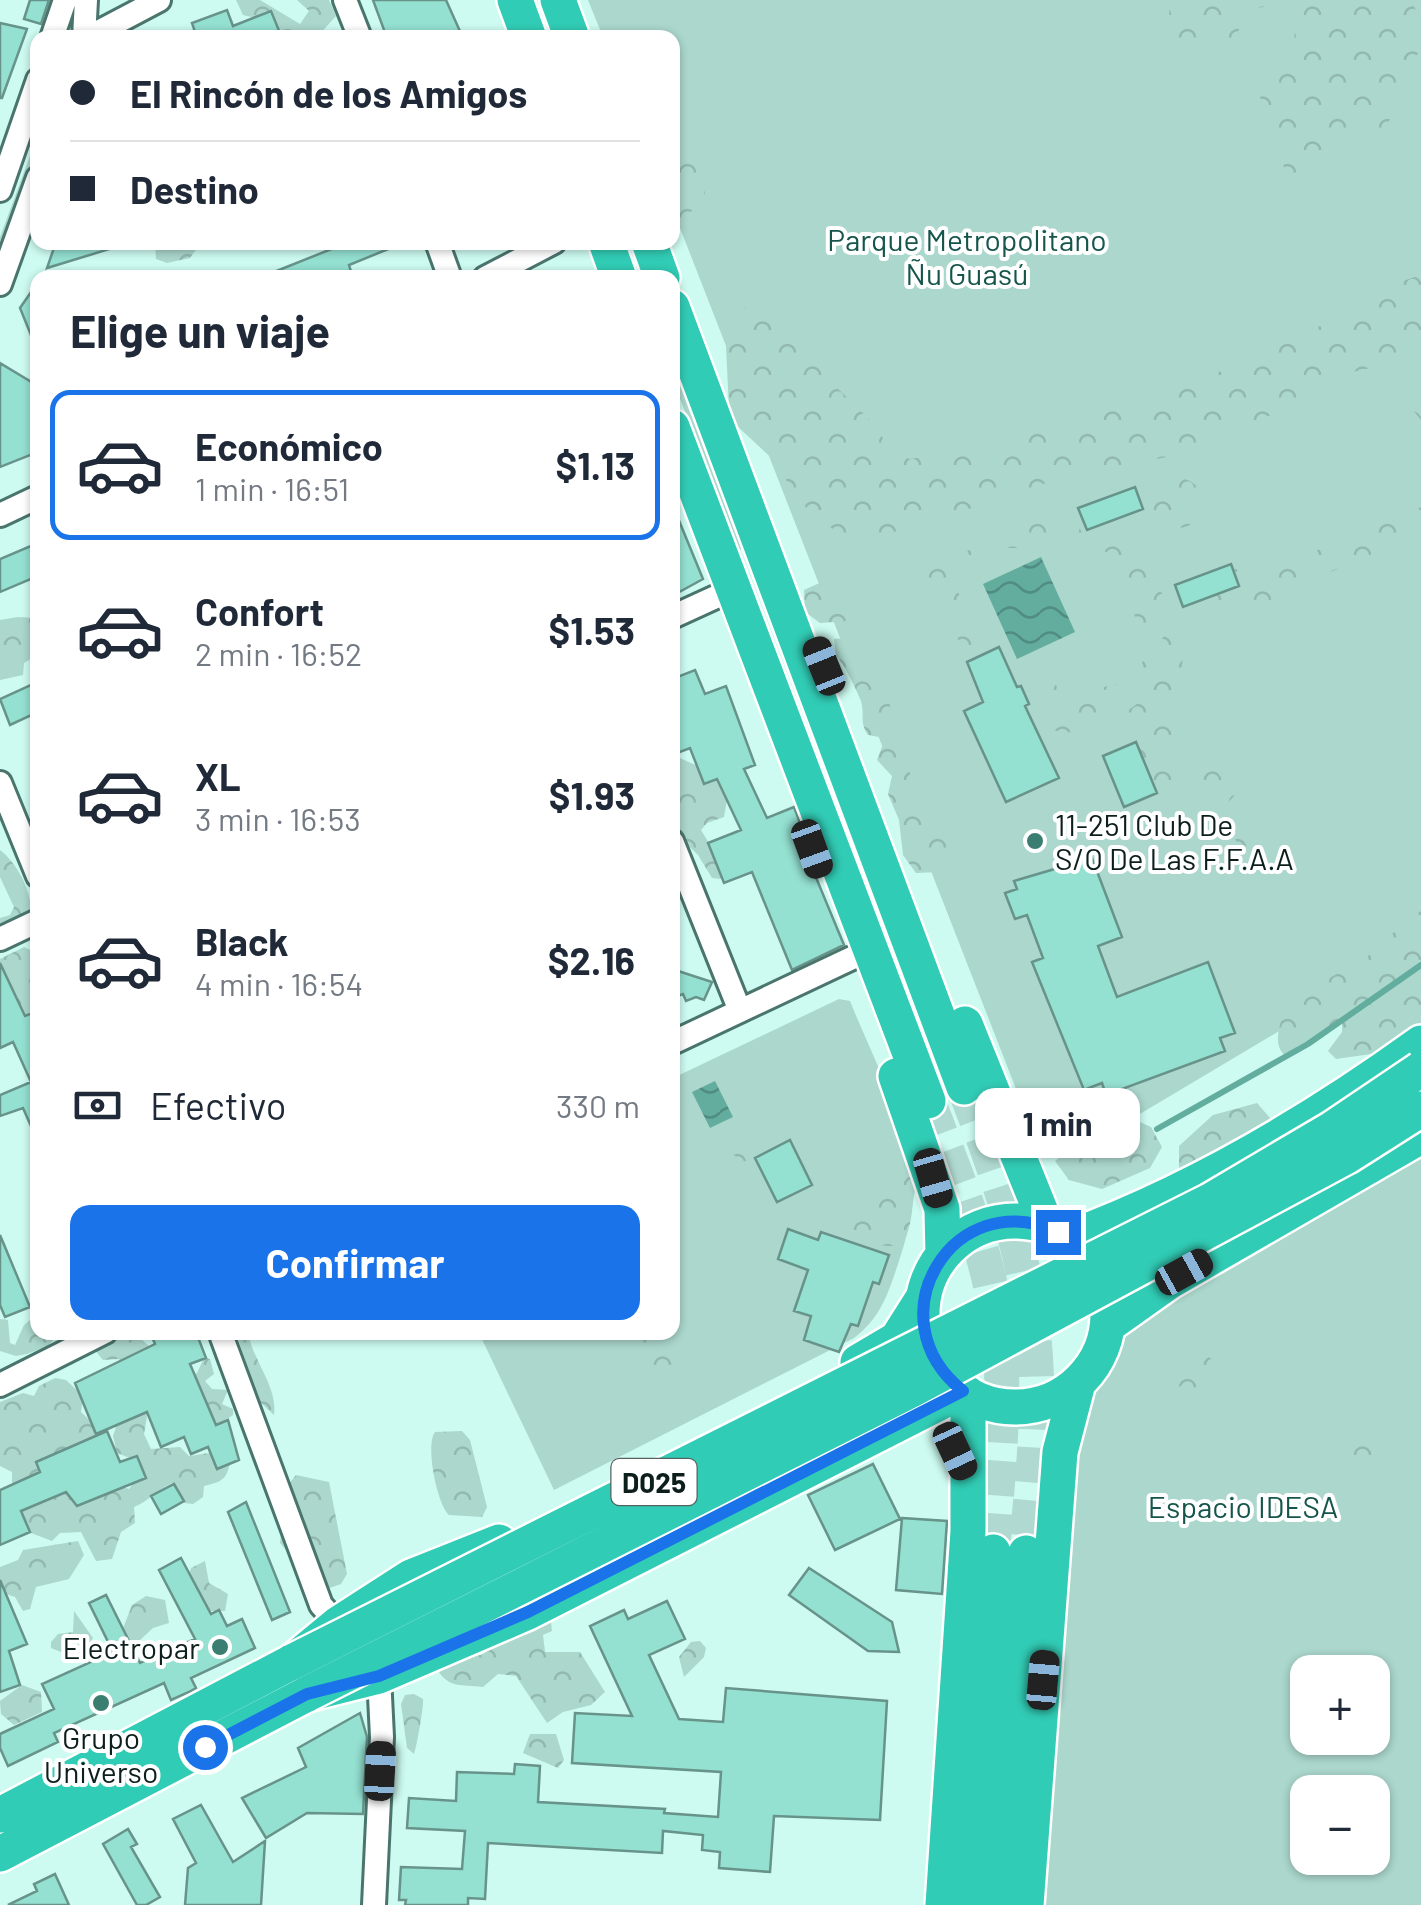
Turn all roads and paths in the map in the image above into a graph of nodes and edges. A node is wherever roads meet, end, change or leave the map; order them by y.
1 (65, 0) edge
2 (86, 0) edge
3 (158, 0) edge
4 (346, 0) edge
5 (515, 0) edge
6 (558, 0) edge
7 (54, 30) edge
8 (84, 30) edge
9 (99, 30) edge
10 (357, 30) edge
11 (526, 30) edge
12 (569, 30) edge
13 (30, 103) edge
14 (0, 190) edge
15 (30, 200) edge
16 (539, 250) edge
17 (500, 270) edge
18 (0, 284) edge
19 (680, 329) edge
20 (680, 449) edge
21 (30, 501) edge
22 (0, 515) edge
23 (768, 572) junction
24 (731, 590) junction
25 (680, 613) edge
26 (0, 783) edge
27 (30, 856) edge
28 (680, 861) edge
29 (30, 926) edge
30 (0, 940) edge
31 (852, 958) junction
32 (740, 1012) junction
33 (680, 1039) edge
34 (1421, 1043) edge
35 (1421, 1069) edge
36 (964, 1087) tunnel mouth
37 (928, 1102) tunnel mouth
38 (1421, 1110) edge
39 (1421, 1136) edge
40 (1020, 1159) junction
41 (1142, 1211) junction
42 (1058, 1232) junction
43 (944, 1255) junction
44 (923, 1298) junction
45 (1108, 1325) junction
46 (89, 1340) edge
47 (223, 1340) edge
48 (1078, 1382) junction
49 (0, 1385) edge
50 (966, 1393) junction
51 (878, 1436) junction
52 (969, 1482) junction
53 (338, 1624) junction
54 (379, 1676) junction
55 (300, 1678) junction
56 (0, 1815) edge
57 (0, 1854) edge
58 (374, 1905) edge
59 (943, 1905) edge
60 (968, 1905) edge
61 (1002, 1905) edge
62 (1026, 1905) edge

1 - 7 street
2 - 8 street
3 - 9 street
4 - 10 street
5 - 11 highway
6 - 12 highway
13 - 14 street
15 - 18 street
16 - 17 street
19 - 23 highway
20 - 24 highway
21 - 22 street
23 - 36 highway
23 - 40 highway
24 - 25 street
24 - 31 highway
24 - 37 highway
26 - 27 street
28 - 32 street
29 - 30 street
31 - 32 street
31 - 43 highway
32 - 33 street
34 - 41 highway
35 - 55 highway, D025, bridge
38 - 55 highway, D025, bridge
39 - 45 highway
40 - 41 highway
40 - 42 highway
41 - 42 highway
42 - 43 highway
42 - 45 highway
43 - 44 highway
44 - 50 highway
44 - 53 highway
45 - 48 highway
46 - 49 street
47 - 53 street
48 - 50 highway
48 - 62 highway
50 - 51 highway
50 - 52 highway
51 - 52 highway
51 - 54 highway
52 - 59 highway
53 - 55 highway
54 - 55 highway
54 - 58 street
55 - 56 highway
55 - 57 highway
60 - 61 highway

